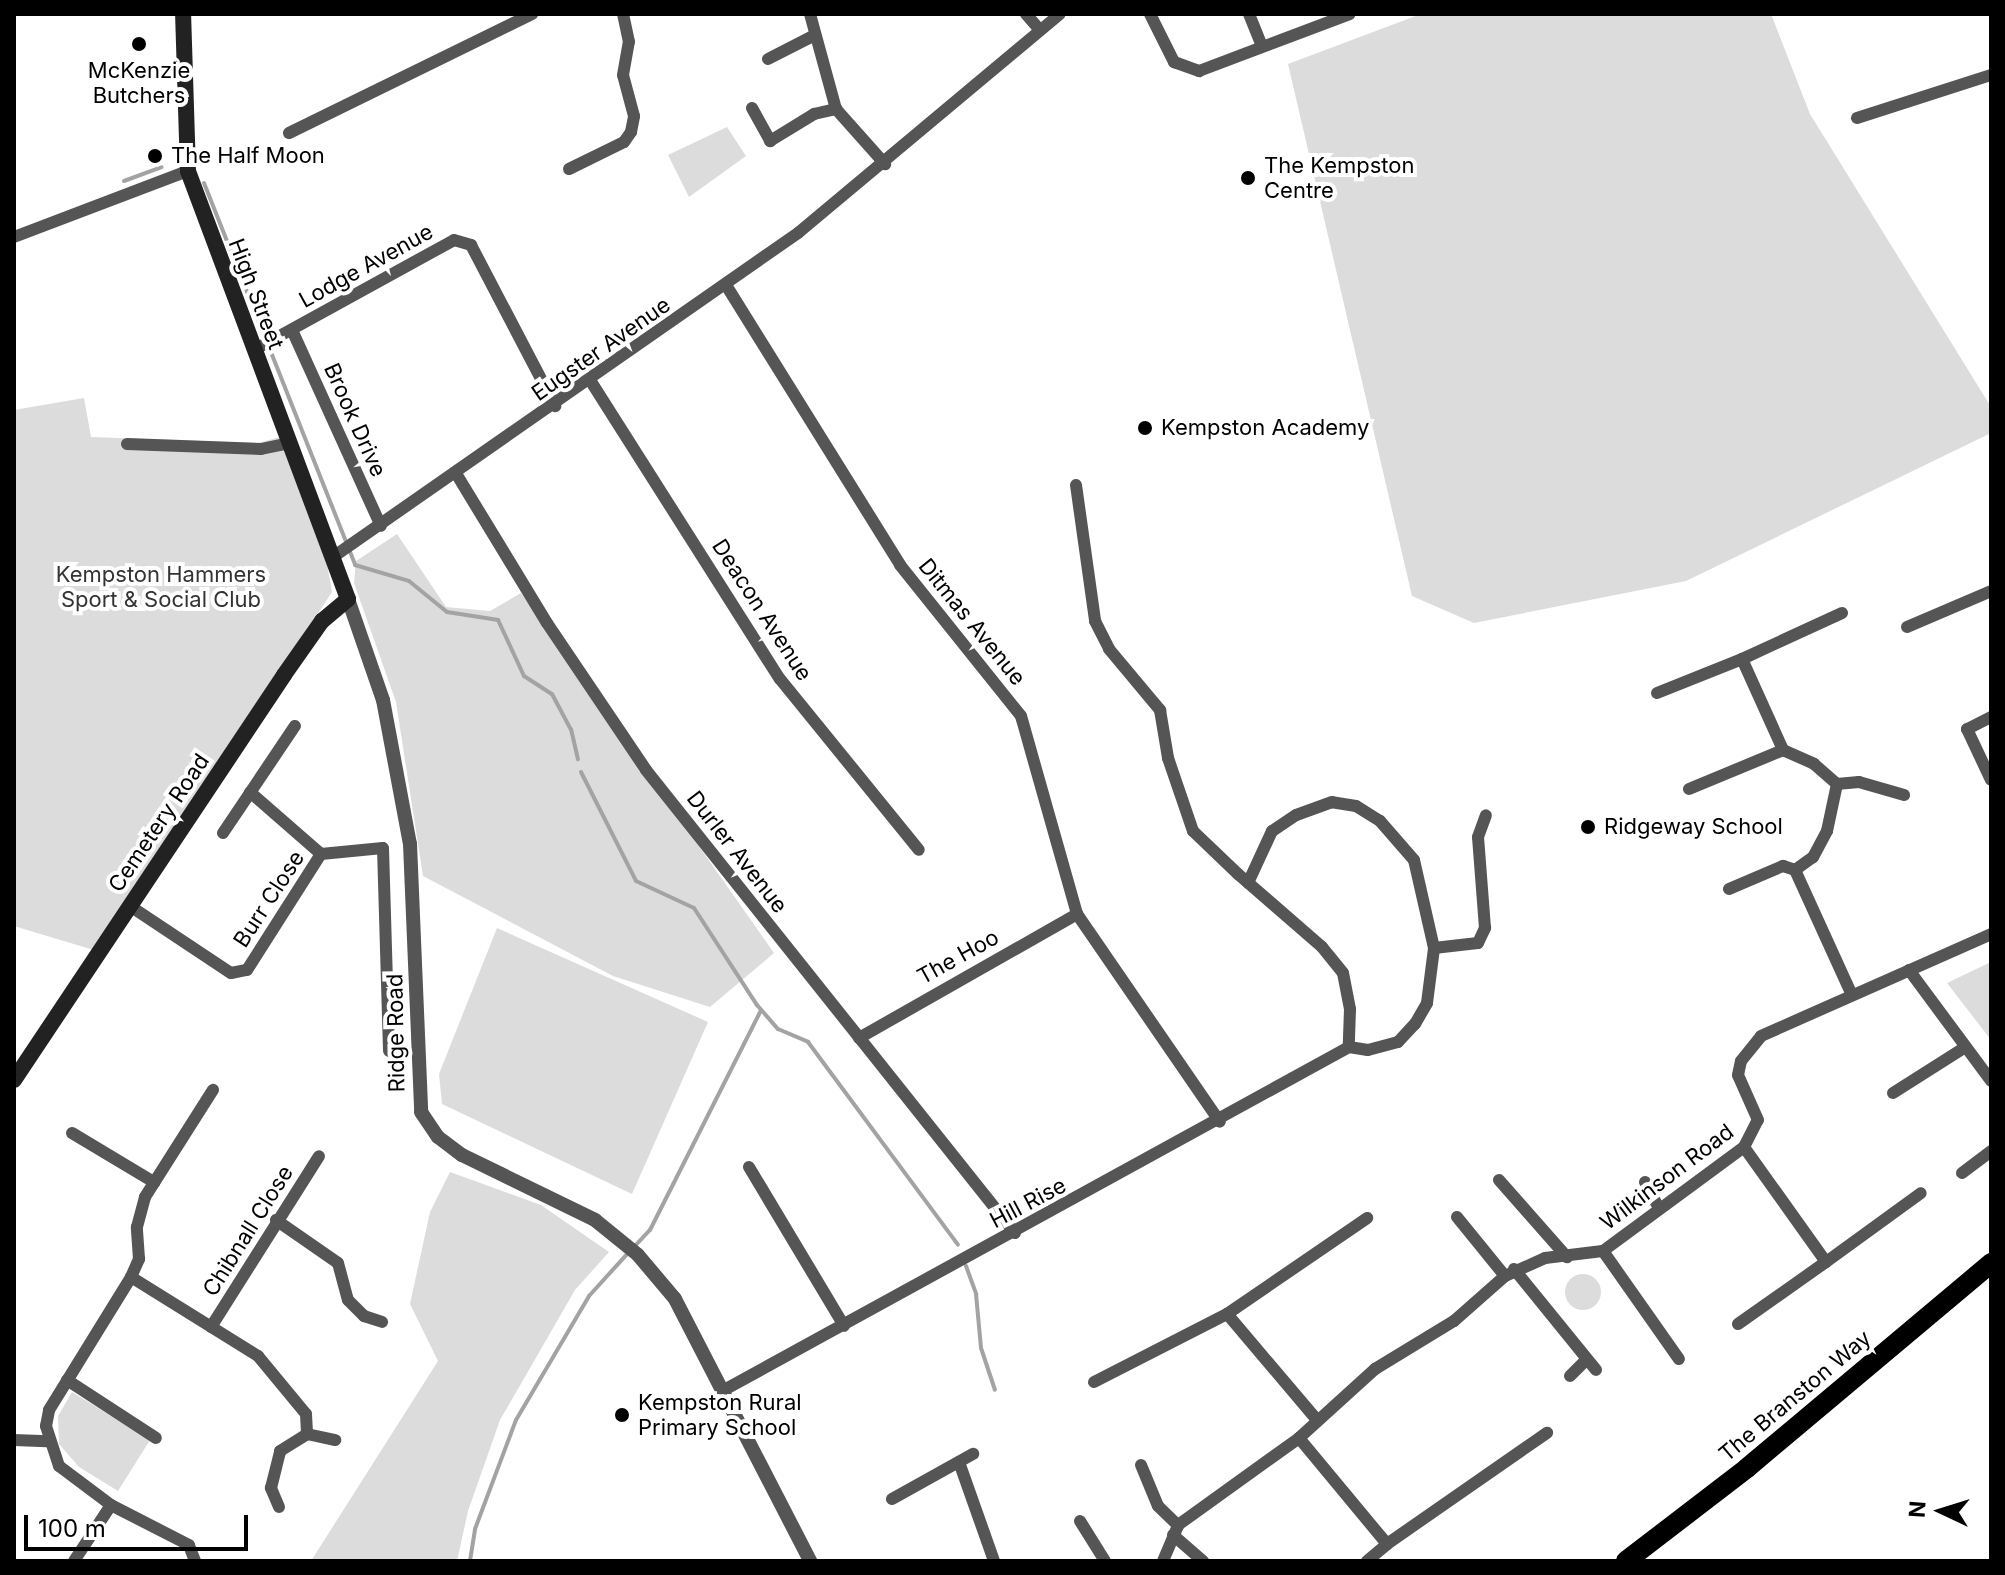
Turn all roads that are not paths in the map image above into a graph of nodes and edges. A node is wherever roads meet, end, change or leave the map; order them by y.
1 (183, 14) edge
2 (532, 14) edge
3 (623, 14) edge
4 (810, 14) edge
5 (1026, 14) edge
6 (1060, 14) edge
7 (1150, 14) edge
8 (1249, 14) edge
9 (1350, 14) edge
10 (1040, 30) junction
11 (815, 35) junction
12 (1262, 47) junction
13 (768, 59) dead end
14 (1991, 75) edge
15 (752, 108) dead end
16 (836, 109) junction
17 (1857, 118) dead end
18 (289, 133) dead end
19 (885, 164) junction
20 (569, 169) dead end
21 (188, 171) junction
22 (14, 237) edge
23 (726, 285) junction
24 (292, 330) junction
25 (262, 346) junction
26 (590, 380) junction
27 (555, 406) junction
28 (290, 443) junction
29 (127, 444) dead end
30 (457, 475) junction
31 (1076, 485) dead end
32 (381, 526) junction
33 (343, 551) junction
34 (342, 579) joint
35 (1991, 591) edge
36 (348, 599) junction
37 (1842, 613) dead end
38 (1907, 627) dead end
39 (1742, 659) junction
40 (1657, 693) dead end
41 (1991, 717) edge
42 (295, 726) dead end
43 (1783, 750) junction
44 (1991, 780) edge
45 (1837, 784) junction
46 (1689, 789) dead end
47 (250, 792) junction
48 (1904, 795) dead end
49 (1486, 815) dead end
50 (223, 833) dead end
51 (919, 850) dead end
52 (321, 854) junction
53 (1795, 870) junction
54 (1248, 883) junction
55 (1729, 889) dead end
56 (130, 906) junction
57 (1077, 914) junction
58 (1991, 934) edge
59 (1434, 948) junction
60 (1909, 970) junction
61 (1852, 995) junction
62 (859, 1038) junction
63 (1349, 1047) junction
64 (1964, 1048) junction
65 (389, 1051) dead end
66 (14, 1080) edge
67 (1991, 1081) edge
68 (213, 1090) dead end
69 (1893, 1093) dead end
70 (1220, 1122) junction
71 (72, 1133) dead end
72 (1744, 1147) junction
73 (1991, 1151) edge
74 (319, 1156) dead end
75 (749, 1167) dead end
76 (1962, 1173) dead end
77 (1499, 1180) dead end
78 (154, 1182) junction
79 (1645, 1182) dead end
80 (1921, 1193) dead end
81 (1659, 1208) junction
82 (1457, 1217) dead end
83 (1367, 1218) dead end
84 (276, 1220) junction
85 (1015, 1233) junction
86 (1603, 1251) junction
87 (1567, 1257) junction
88 (1826, 1262) junction
89 (1991, 1263) edge
90 (1509, 1272) junction
91 (131, 1277) junction
92 (1227, 1314) junction
93 (382, 1322) dead end
94 (1738, 1324) dead end
95 (844, 1326) junction
96 (211, 1327) junction
97 (1679, 1359) dead end
98 (1586, 1360) junction
99 (1596, 1370) dead end
100 (1570, 1376) dead end
101 (67, 1380) junction
102 (1094, 1382) dead end
103 (724, 1390) junction
104 (1317, 1420) junction
105 (1547, 1433) dead end
106 (307, 1434) junction
107 (156, 1438) dead end
108 (1299, 1438) junction
109 (14, 1440) edge
110 (335, 1440) dead end
111 (47, 1441) junction
112 (973, 1454) dead end
113 (959, 1462) junction
114 (1141, 1465) dead end
115 (892, 1499) dead end
116 (111, 1505) junction
117 (279, 1507) dead end
118 (1080, 1521) dead end
119 (1176, 1530) junction
120 (1387, 1544) junction
121 (74, 1561) edge
122 (195, 1561) edge
123 (810, 1561) edge
124 (994, 1561) edge
125 (1105, 1561) edge
126 (1163, 1561) edge
127 (1203, 1561) edge
128 (1367, 1561) edge
129 (1626, 1561) edge

1 - 21 main road, High Street
2 - 18 street
3 - 20 street
4 - 11 street
5 - 10 street
6 - 10 street, Eugster Avenue
7 - 12 street
8 - 12 street
9 - 12 street
10 - 19 street, Eugster Avenue
11 - 13 street
11 - 16 street
14 - 17 street
15 - 16 street
16 - 19 street
19 - 23 street, Eugster Avenue
21 - 22 street
21 - 25 main road, High Street
23 - 26 street, Eugster Avenue
23 - 57 street, Ditmas Avenue
24 - 25 street, Lodge Avenue
24 - 27 street, Lodge Avenue
24 - 32 street, Brook Drive
25 - 28 main road, High Street
26 - 27 street, Eugster Avenue
26 - 51 street, Deacon Avenue
27 - 30 street, Eugster Avenue
28 - 29 street
28 - 33 main road, High Street
30 - 32 street, Eugster Avenue
30 - 62 street, Durler Avenue
31 - 54 street
32 - 33 street, Eugster Avenue
33 - 34 main road, High Street
34 - 36 main road, Ridge Road
35 - 38 street
36 - 56 main road, Cemetery Road
36 - 103 street, Ridge Road
37 - 39 street
39 - 40 street
39 - 43 street
41 - 44 street
42 - 47 street
43 - 45 street
43 - 46 street
45 - 48 street
45 - 53 street
47 - 50 street
47 - 52 street, Burr Close
49 - 59 street
52 - 56 street, Burr Close
52 - 65 street
53 - 55 street
53 - 61 street
54 - 59 street
54 - 63 street
56 - 66 main road, Cemetery Road
57 - 62 street, The Hoo
57 - 70 street, Ditmas Avenue
58 - 60 street, Wilkinson Road
59 - 63 street
60 - 61 street, Wilkinson Road
60 - 64 street
61 - 72 street, Wilkinson Road
62 - 85 street, Durler Avenue
63 - 70 street, Hill Rise
64 - 67 street
64 - 69 street
68 - 78 street
70 - 85 street, Hill Rise
71 - 78 street
72 - 81 street, Wilkinson Road
72 - 88 street
73 - 76 street
74 - 84 street, Chibnall Close
75 - 95 street
77 - 87 street
78 - 91 street
79 - 81 street
80 - 88 street
81 - 86 street, Wilkinson Road
82 - 90 street
83 - 92 street
84 - 93 street
84 - 96 street, Chibnall Close
85 - 95 street, Hill Rise
86 - 87 street, Wilkinson Road
86 - 97 street
87 - 90 street, Wilkinson Road
88 - 94 street
89 - 129 highway, The Branston Way
90 - 98 street
90 - 104 street, Wilkinson Road
91 - 96 street
91 - 101 street
92 - 102 street
92 - 104 street
95 - 103 street, Hill Rise
96 - 106 street
98 - 99 street
98 - 100 street
101 - 107 street
101 - 111 street
103 - 123 street, Ridge Road
104 - 108 street, Wilkinson Road
105 - 120 street
106 - 110 street
106 - 117 street
108 - 119 street, Wilkinson Road
108 - 120 street
109 - 111 street
111 - 116 street
112 - 113 street
113 - 115 street
113 - 124 street
114 - 119 street
116 - 121 street
116 - 122 street
118 - 125 street
119 - 126 street
119 - 127 street
120 - 128 street

